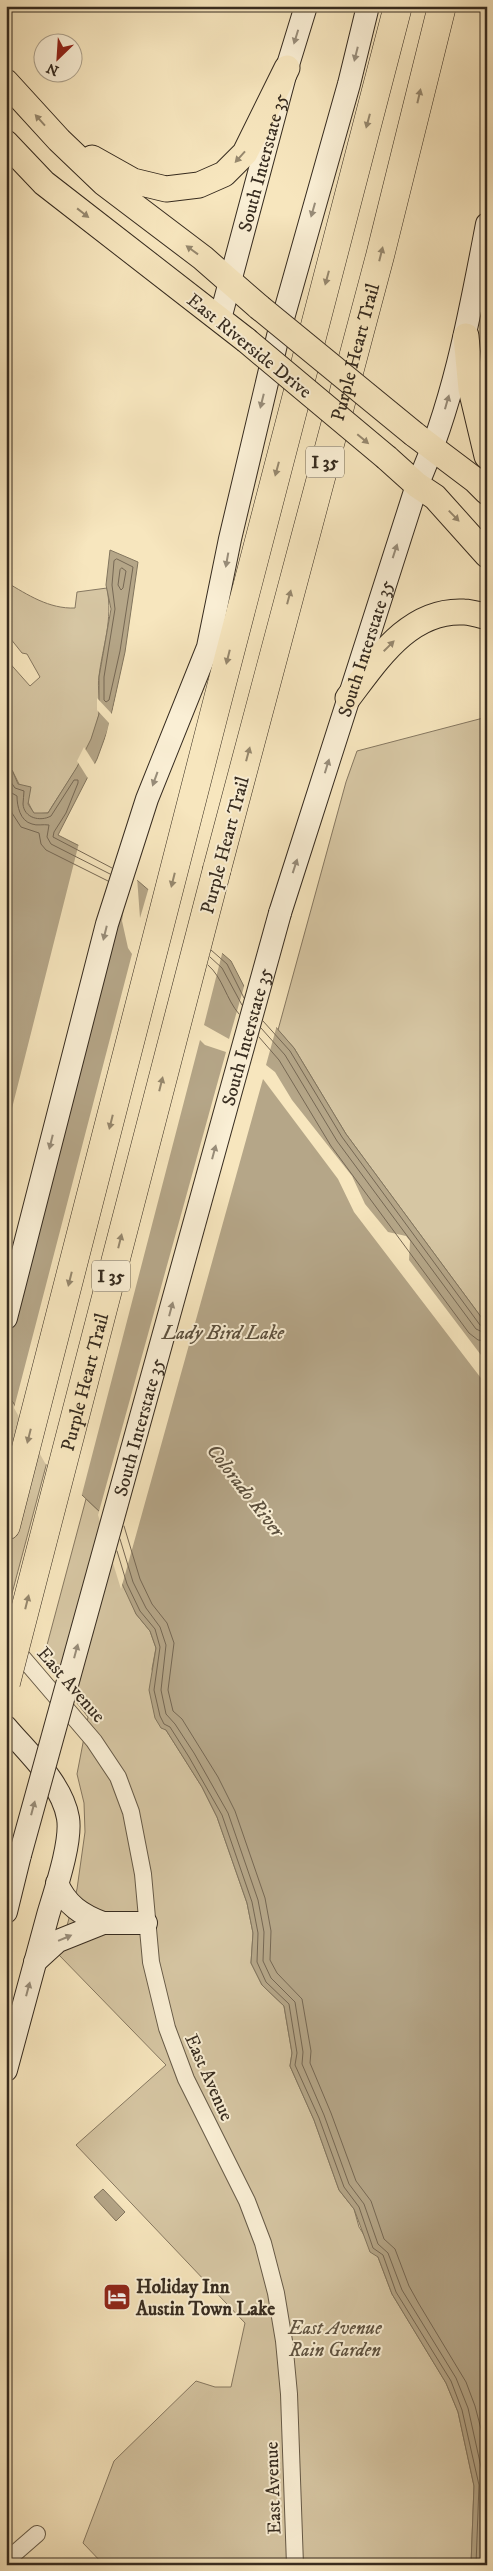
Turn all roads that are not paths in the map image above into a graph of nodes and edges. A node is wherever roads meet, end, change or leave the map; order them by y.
1 (306, 6) edge
2 (368, 6) edge
3 (398, 6) edge
4 (442, 6) edge
5 (447, 6) edge
6 (429, 53) junction
7 (286, 68) junction
8 (6, 82) edge
9 (59, 140) junction
10 (6, 143) edge
11 (487, 224) edge
12 (230, 280) junction
13 (220, 318) junction
14 (466, 336) junction
15 (424, 442) junction
16 (487, 456) edge
17 (416, 485) junction
18 (487, 492) edge
19 (487, 555) edge
20 (487, 617) edge
21 (348, 698) junction
22 (6, 1318) edge
23 (6, 1526) edge
24 (6, 1639) edge
25 (6, 1683) edge
26 (6, 1727) edge
27 (57, 1884) junction
28 (6, 1912) edge
29 (103, 1923) junction
30 (146, 1923) junction
31 (35, 1963) junction
32 (6, 2070) edge
33 (37, 2534) dead end
34 (6, 2561) edge
35 (295, 2565) edge

1 -> 7 main road, South Interstate 35
2 -> 22 main road
3 -> 23 highway, Purple Heart Trail / I 35
4 - 6 highway, Purple Heart Trail / I 35
5 - 6 highway
25 -> 6 highway, Purple Heart Trail / I 35, bridge
7 -> 9 main road
7 - 12 main road, South Interstate 35
9 -> 8 main road, East Riverside Drive
12 -> 9 main road, East Riverside Drive
10 -> 13 main road, East Riverside Drive
11 - 14 main road, South Interstate 35
12 - 13 main road, South Interstate 35
12 - 15 main road, East Riverside Drive, bridge
13 -> 17 main road, East Riverside Drive, bridge
15 -> 14 main road, South Interstate 35
14 - 16 main road
15 - 17 main road, South Interstate 35
15 - 18 main road, East Riverside Drive
17 -> 19 main road, East Riverside Drive
21 -> 17 main road, South Interstate 35
21 -> 20 main road
28 -> 21 main road, South Interstate 35, bridge
24 - 30 street, East Avenue
26 - 27 main road
27 - 29 main road
27 - 31 main road
29 - 30 main road
31 -> 29 main road
30 - 35 street, East Avenue
32 -> 31 main road
33 - 34 street

